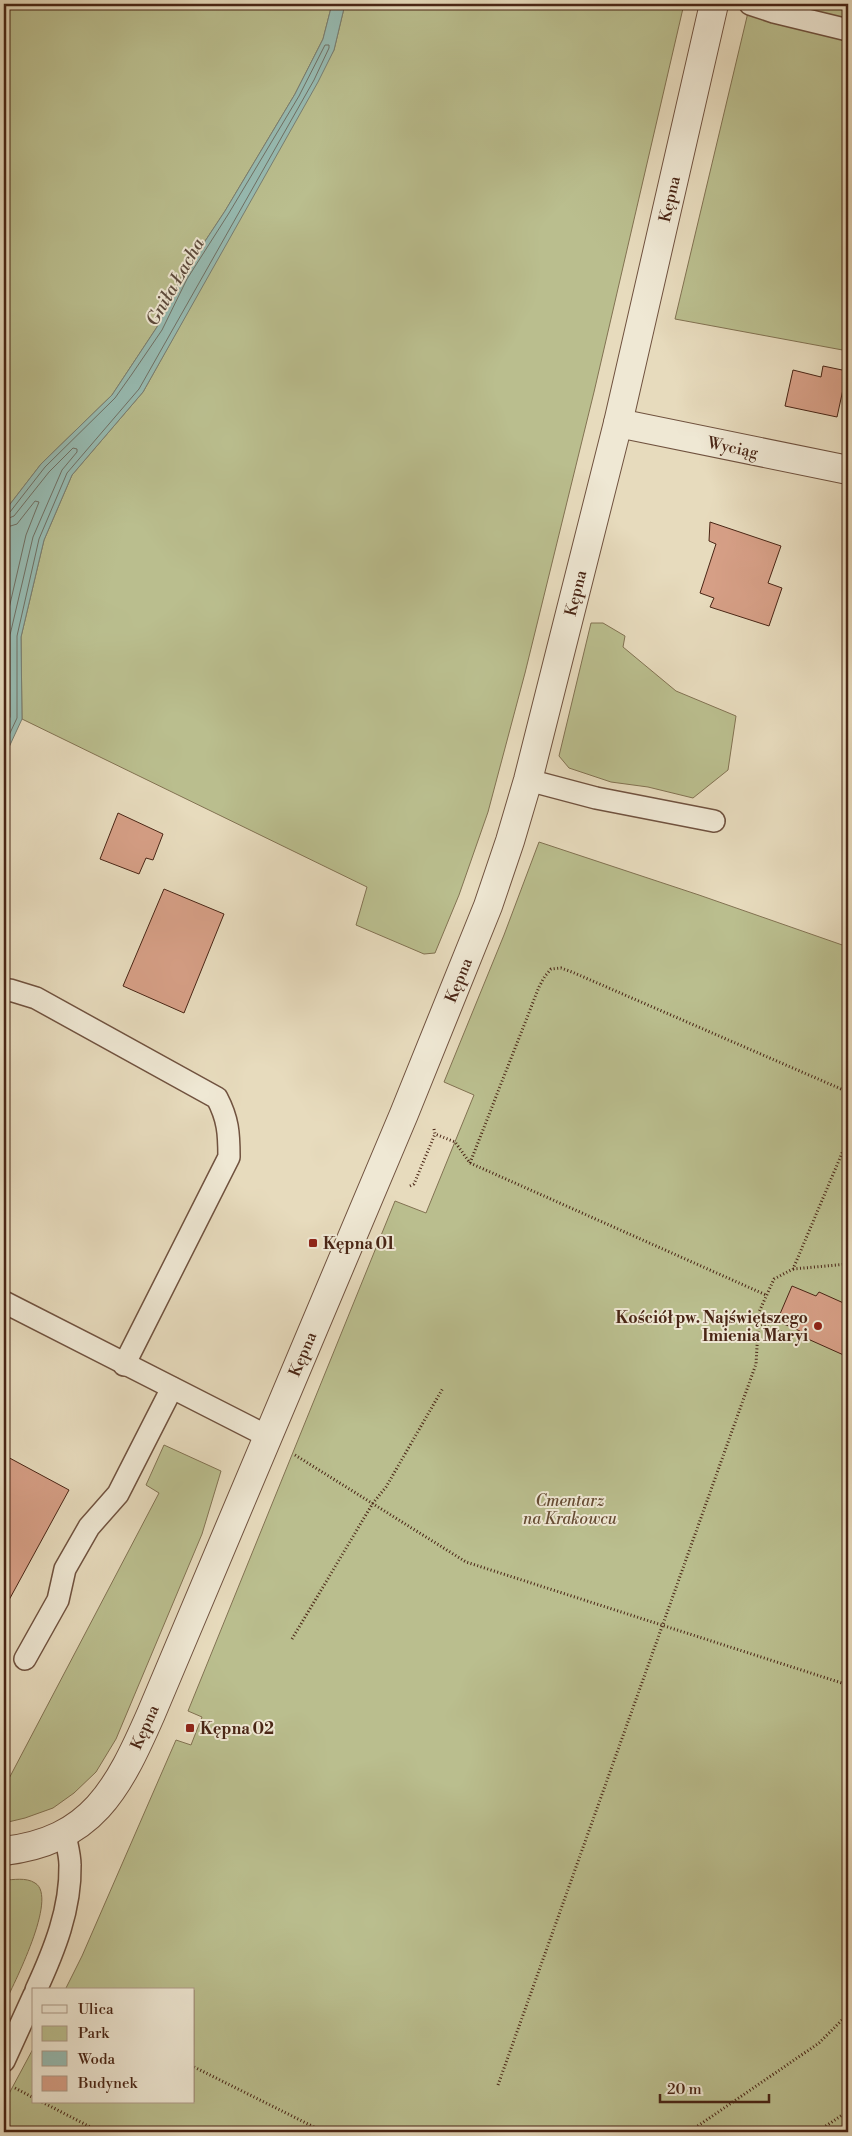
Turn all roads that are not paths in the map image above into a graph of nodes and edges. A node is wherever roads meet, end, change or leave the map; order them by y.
1 (714, 4) edge
2 (750, 4) edge
3 (848, 30) edge
4 (618, 423) junction
5 (848, 470) edge
6 (528, 780) junction
7 (714, 821) dead end
8 (4, 992) edge
9 (4, 1302) edge
10 (124, 1365) junction
11 (172, 1388) junction
12 (267, 1436) junction
13 (25, 1659) dead end
14 (65, 1835) junction
15 (4, 1852) edge
16 (37, 1988) edge
17 (32, 1999) edge
18 (4, 2061) edge

1 - 4 street, Kępna
2 - 3 lane
4 - 5 street, Wyciąg
4 - 6 street, Kępna
6 - 7 lane
6 - 12 street, Kępna
8 - 10 lane
9 - 10 lane
10 - 11 lane
11 - 12 lane
11 - 13 lane
12 - 14 street, Kępna
14 - 15 street, Kępna
14 - 16 lane
17 - 18 lane

